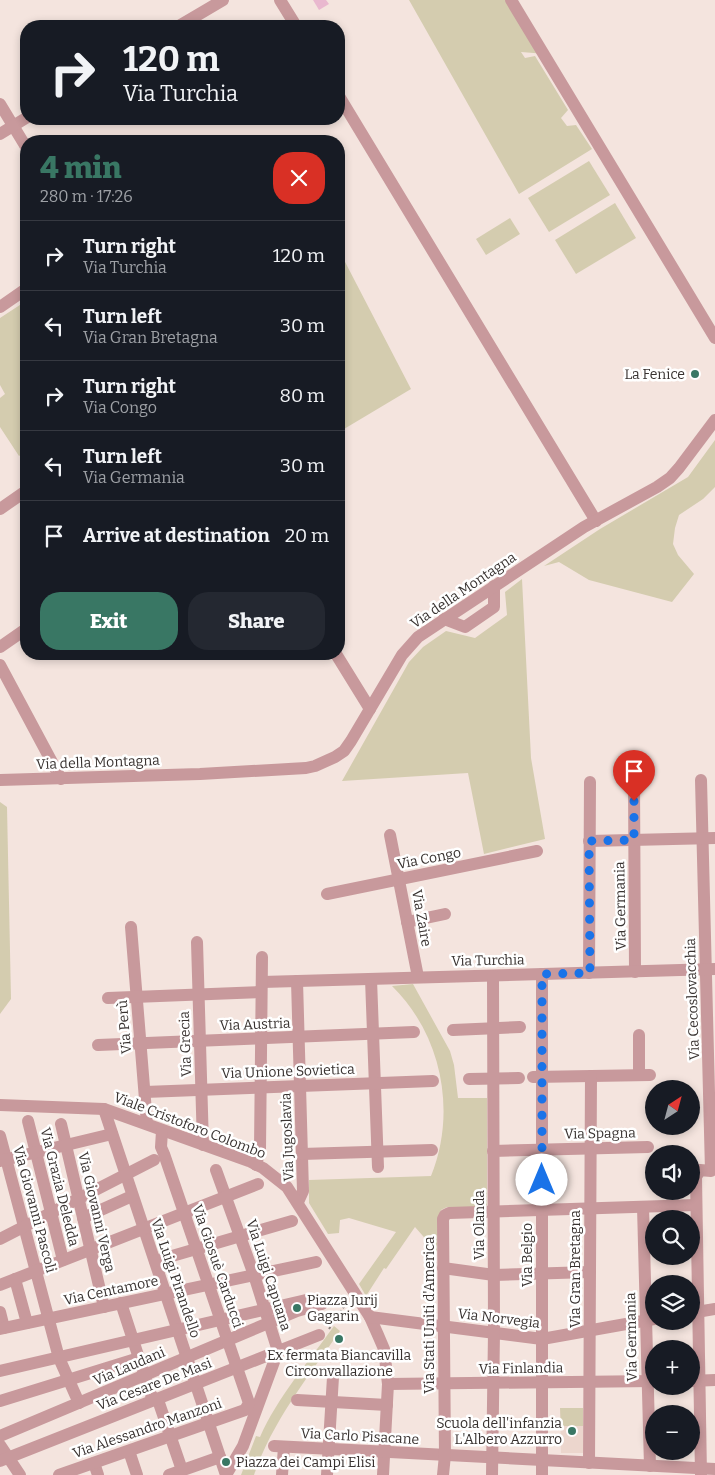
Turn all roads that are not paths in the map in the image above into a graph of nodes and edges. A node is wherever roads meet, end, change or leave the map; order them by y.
1 (223, 0) edge
2 (280, 0) edge
3 (511, 0) edge
4 (189, 20) edge
5 (292, 20) edge
6 (0, 104) edge
7 (345, 106) edge
8 (20, 122) edge
9 (14, 126) junction
10 (0, 134) edge
11 (20, 136) edge
12 (20, 293) edge
13 (0, 306) edge
14 (715, 338) edge
15 (715, 420) edge
16 (20, 495) edge
17 (0, 509) edge
18 (596, 521) junction
19 (494, 586) junction
20 (444, 619) junction
21 (20, 633) edge
22 (0, 647) edge
23 (340, 660) edge
24 (0, 665) edge
25 (370, 709) junction
26 (61, 779) junction
27 (0, 780) edge
28 (701, 780) dead end
29 (634, 781) dead end
30 (590, 782) dead end
31 (390, 835) dead end
32 (709, 838) edge
33 (634, 840) junction
34 (589, 841) junction
35 (537, 851) dead end
36 (399, 879) junction
37 (327, 894) dead end
38 (710, 903) edge
39 (445, 914) dead end
40 (406, 922) junction
41 (131, 927) dead end
42 (197, 942) dead end
43 (262, 957) dead end
44 (710, 970) edge
45 (635, 972) junction
46 (590, 973) junction
47 (542, 974) junction
48 (493, 976) junction
49 (418, 977) junction
50 (371, 979) junction
51 (297, 981) junction
52 (262, 987) junction
53 (198, 994) junction
54 (137, 997) junction
55 (108, 998) dead end
56 (520, 1027) dead end
57 (493, 1028) junction
58 (453, 1030) dead end
59 (414, 1032) dead end
60 (373, 1034) junction
61 (639, 1034) dead end
62 (299, 1037) junction
63 (261, 1038) junction
64 (200, 1041) junction
65 (140, 1044) junction
66 (98, 1046) dead end
67 (711, 1052) edge
68 (591, 1076) junction
69 (537, 1077) junction
70 (493, 1078) junction
71 (520, 1078) dead end
72 (469, 1079) dead end
73 (433, 1081) dead end
74 (375, 1083) junction
75 (300, 1086) junction
76 (261, 1088) junction
77 (201, 1090) junction
78 (145, 1092) junction
79 (0, 1104) edge
80 (104, 1109) junction
81 (712, 1112) edge
82 (28, 1121) dead end
83 (61, 1124) dead end
84 (147, 1124) junction
85 (162, 1131) junction
86 (112, 1134) junction
87 (0, 1136) edge
88 (66, 1145) junction
89 (203, 1145) junction
90 (590, 1147) junction
91 (645, 1147) edge
92 (542, 1149) junction
93 (432, 1150) dead end
94 (493, 1151) junction
95 (36, 1152) junction
96 (377, 1152) junction
97 (302, 1154) junction
98 (154, 1160) dead end
99 (3, 1161) edge
100 (256, 1165) junction
101 (378, 1167) dead end
102 (216, 1170) dead end
103 (713, 1171) edge
104 (125, 1174) junction
105 (258, 1184) dead end
106 (132, 1196) junction
107 (226, 1196) junction
108 (78, 1198) junction
109 (298, 1202) junction
110 (696, 1205) junction
111 (643, 1207) junction
112 (590, 1208) junction
113 (542, 1210) junction
114 (51, 1212) junction
115 (184, 1212) junction
116 (494, 1212) junction
117 (83, 1218) junction
118 (292, 1221) dead end
119 (24, 1226) junction
120 (144, 1228) junction
121 (240, 1236) junction
122 (0, 1239) edge
123 (90, 1249) junction
124 (197, 1249) junction
125 (62, 1260) junction
126 (155, 1261) junction
127 (316, 1262) dead end
128 (443, 1268) junction
129 (36, 1271) junction
130 (590, 1272) junction
131 (254, 1274) junction
132 (542, 1274) junction
133 (494, 1275) junction
134 (647, 1275) edge
135 (695, 1275) edge
136 (15, 1279) junction
137 (209, 1284) junction
138 (0, 1285) edge
139 (165, 1293) junction
140 (121, 1303) junction
141 (104, 1307) junction
142 (715, 1309) edge
143 (266, 1310) junction
144 (700, 1311) edge
145 (0, 1312) edge
146 (370, 1317) junction
147 (48, 1318) junction
148 (221, 1320) junction
149 (645, 1321) edge
150 (27, 1323) junction
151 (270, 1323) junction
152 (444, 1326) junction
153 (2, 1329) edge
154 (178, 1330) junction
155 (590, 1330) junction
156 (494, 1332) junction
157 (322, 1334) road end
158 (542, 1339) junction
159 (133, 1340) junction
160 (228, 1342) junction
161 (278, 1351) junction
162 (58, 1358) junction
163 (139, 1358) junction
164 (187, 1358) junction
165 (237, 1368) junction
166 (0, 1371) edge
167 (145, 1376) junction
168 (333, 1377) dead end
169 (68, 1380) junction
170 (715, 1380) edge
171 (645, 1381) edge
172 (700, 1381) edge
173 (542, 1382) junction
174 (589, 1382) junction
175 (494, 1383) junction
176 (196, 1384) junction
177 (388, 1384) junction
178 (444, 1384) junction
179 (651, 1395) edge
180 (696, 1395) edge
181 (156, 1400) junction
182 (297, 1400) dead end
183 (0, 1401) edge
184 (331, 1402) junction
185 (79, 1403) junction
186 (387, 1405) junction
187 (245, 1410) joint
188 (209, 1422) junction
189 (0, 1436) edge
190 (171, 1436) junction
191 (0, 1445) edge
192 (329, 1449) junction
193 (129, 1450) junction
194 (384, 1452) junction
195 (445, 1455) junction
196 (220, 1457) junction
197 (493, 1458) junction
198 (4, 1459) edge
199 (542, 1460) junction
200 (589, 1463) junction
201 (650, 1466) junction
202 (96, 1469) edge
203 (715, 1469) edge
204 (182, 1470) junction
205 (616, 1470) edge
206 (701, 1472) edge
207 (20, 1475) edge
208 (59, 1475) edge
209 (137, 1475) edge
210 (169, 1475) edge
211 (226, 1475) edge
212 (282, 1475) edge
213 (327, 1475) edge
214 (383, 1475) edge
215 (443, 1475) edge
216 (492, 1475) edge
217 (542, 1475) edge

1 - 4 street
2 - 5 street
3 - 14 street
6 - 9 street
7 - 18 street
8 - 9 street
9 - 10 street
9 - 11 street
12 - 13 street
15 - 18 street, Via della Montagna
16 - 17 street
18 - 19 street, Via della Montagna
19 - 20 street, Via della Montagna
19 - 20 street
20 - 25 street, Via della Montagna
21 - 22 street
23 - 25 street
24 - 26 street
25 - 26 street, Via della Montagna
26 - 27 street, Via della Montagna
28 - 32 street, Via Cecoslovacchia
29 - 33 street, Via Germania
30 - 34 street
31 - 36 street, Via Zaire
32 - 33 street
32 - 38 street, Via Cecoslovacchia
33 - 34 street
33 - 45 street, Via Germania
34 - 46 street
35 - 36 street, Via Congo
36 - 37 street, Via Congo
36 - 40 street, Via Zaire
38 - 44 street, Via Cecoslovacchia
39 - 40 street
40 - 49 street, Via Zaire
41 - 54 street, Via Perù
42 - 53 street, Via Grecia
43 - 52 street
44 - 45 street, Via Turchia
44 - 67 street, Via Cecoslovacchia
45 - 46 street, Via Turchia
46 - 47 street, Via Turchia
47 - 48 street, Via Turchia
47 - 69 street, Via Belgio
48 - 49 street, Via Turchia
48 - 57 street, Via Olanda
49 - 50 street, Via Turchia
50 - 51 street, Via Turchia
50 - 60 street
51 - 52 street, Via Turchia
51 - 62 street, Via Jugoslavia
52 - 53 street, Via Turchia
52 - 63 street
53 - 54 street, Via Turchia
53 - 64 street, Via Grecia
54 - 55 street, Via Turchia
54 - 65 street, Via Perù
56 - 57 street
57 - 58 street
57 - 70 street, Via Olanda
59 - 60 street, Via Austria
60 - 62 street, Via Austria
60 - 74 street
61 - 68 street
62 - 63 street, Via Austria
62 - 75 street, Via Jugoslavia
63 - 64 street, Via Austria
63 - 76 street
64 - 65 street, Via Austria
64 - 77 street, Via Grecia
65 - 66 street, Via Austria
65 - 78 street, Via Perù
67 - 81 street, Via Cecoslovacchia
68 - 69 street
68 - 90 street, Via Gran Bretagna
69 - 92 street, Via Belgio
70 - 71 street
70 - 72 street
70 - 94 street, Via Olanda
73 - 74 street, Via Unione Sovietica
74 - 75 street, Via Unione Sovietica
74 - 96 street
75 - 76 street, Via Unione Sovietica
75 - 97 street, Via Jugoslavia
76 - 77 street, Via Unione Sovietica
76 - 100 street
77 - 78 street, Via Unione Sovietica
77 - 89 street, Via Grecia
78 - 84 street, Via Perù
79 - 80 street, Viale Cristoforo Colombo
80 - 84 street, Viale Cristoforo Colombo
80 - 86 street, Via Luigi Pirandello
81 - 103 street, Via Cecoslovacchia
82 - 95 street, Via Grazia Deledda
83 - 88 street, Via Giovanni Verga
84 - 85 street, Viale Cristoforo Colombo
85 - 89 street, Viale Cristoforo Colombo
85 - 115 street, Via Giosuè Carducci
86 - 88 street
86 - 104 street, Via Luigi Pirandello
87 - 99 street, Via Giovanni Pascoli
88 - 95 street
88 - 108 street, Via Giovanni Verga
89 - 100 street, Viale Cristoforo Colombo
90 - 91 street, Via Spagna
90 - 92 street, Via Spagna
90 - 112 street, Via Gran Bretagna
92 - 94 street, Via Spagna
92 - 113 street, Via Belgio
93 - 96 street
94 - 116 street, Via Olanda
95 - 99 street
95 - 114 street, Via Grazia Deledda
96 - 97 street
96 - 101 street
97 - 109 street, Via Jugoslavia
98 - 104 street
99 - 119 street, Via Giovanni Pascoli
100 - 109 street, Viale Cristoforo Colombo
102 - 107 street, Via Luigi Capuana
103 - 110 street, Via Cecoslovacchia
104 - 106 street, Via Luigi Pirandello
104 - 108 street
105 - 107 street
106 - 117 street
106 - 120 street, Via Luigi Pirandello
107 - 115 street
107 - 121 street, Via Luigi Capuana
108 - 114 street
108 - 117 street, Via Giovanni Verga
109 - 146 street, Viale Cristoforo Colombo
110 - 111 street
110 - 135 street, Via Cecoslovacchia
111 - 112 street
111 - 134 street, Via Germania
112 - 113 street
112 - 130 street, Via Gran Bretagna
113 - 116 street
113 - 132 street, Via Belgio
114 - 119 street
114 - 125 street, Via Grazia Deledda
115 - 120 street
115 - 124 street, Via Giosuè Carducci
116 - 128 street, Via Stati Uniti d'America
116 - 133 street, Via Olanda
117 - 123 street, Via Giovanni Verga
118 - 121 street
119 - 122 street
119 - 129 street, Via Giovanni Pascoli
120 - 123 street
120 - 126 street, Via Luigi Pirandello
121 - 124 street
121 - 131 street, Via Luigi Capuana
123 - 125 street
123 - 141 street, Via Giovanni Verga
124 - 126 street
124 - 137 street, Via Giosuè Carducci
125 - 129 street
126 - 139 street, Via Luigi Pirandello
127 - 131 street, Via Centamore
128 - 133 street
128 - 152 street, Via Stati Uniti d'America
129 - 136 street
129 - 147 street, Via Giovanni Pascoli
130 - 132 street
130 - 155 street, Via Gran Bretagna
131 - 137 street, Via Centamore
131 - 143 street, Via Luigi Capuana
132 - 133 street
132 - 158 street, Via Belgio
133 - 156 street, Via Olanda
136 - 138 street
136 - 150 street
137 - 139 street, Via Centamore
137 - 148 street, Via Giosuè Carducci
139 - 140 street, Via Centamore
139 - 154 street, Via Luigi Pirandello
140 - 141 street, Via Centamore
140 - 159 street
141 - 147 street, Via Centamore
142 - 144 street
143 - 148 street
143 - 151 street, Via Luigi Capuana
143 - 151 street, Via Laudani
145 - 153 street
146 - 152 street, Via Norvegia
146 - 177 street, Viale Cristoforo Colombo
147 - 150 street, Via Centamore
147 - 162 street, Via Giovanni Pascoli
148 - 154 street
148 - 160 street, Via Giosuè Carducci
149 - 155 street, Via Norvegia
150 - 153 street, Via Centamore
151 - 160 street, Via Laudani
151 - 161 street, Via Luigi Capuana
152 - 156 street, Via Norvegia
152 - 178 street, Via Stati Uniti d'America
154 - 159 street
154 - 164 street, Via Luigi Pirandello
155 - 158 street, Via Norvegia
155 - 174 street, Via Gran Bretagna
156 - 158 street, Via Norvegia
156 - 175 street, Via Olanda
157 - 161 street, Via Cesare De Masi
158 - 173 street, Via Belgio
159 - 162 street
159 - 163 street
160 - 164 street, Via Laudani
160 - 165 street, Via Giosuè Carducci
161 - 165 street, Via Cesare De Masi
161 - 211 street, Via Luigi Capuana
162 - 166 street
162 - 169 street, Via Giovanni Pascoli
163 - 167 street
163 - 169 street
164 - 167 street, Via Laudani
164 - 176 street, Via Luigi Pirandello
165 - 176 street, Via Cesare De Masi
165 - 187 street, Via Giosuè Carducci
167 - 181 street
167 - 185 street, Via Laudani
168 - 184 street
169 - 183 street
169 - 185 street, Via Giovanni Pascoli
170 - 172 street
171 - 174 street, Via Finlandia
173 - 174 street, Via Finlandia
173 - 175 street, Via Finlandia
173 - 199 street, Via Belgio
174 - 200 street, Via Gran Bretagna
175 - 178 street, Via Finlandia
175 - 197 street, Via Olanda
176 - 181 street, Via Cesare De Masi
176 - 188 street, Via Luigi Pirandello
177 - 178 street, Via Finlandia
177 - 186 street, Viale Cristoforo Colombo
178 - 195 street, Via Stati Uniti d'America
179 - 201 street, Via Germania
180 - 206 street, Via Cecoslovacchia
181 - 190 street
181 - 198 street, Via Cesare De Masi
182 - 184 street
184 - 186 street
184 - 192 street
185 - 189 street, Via Laudani
186 - 194 street, Viale Cristoforo Colombo
187 - 188 street, Via Alessandro Manzoni
188 - 190 street, Via Alessandro Manzoni
188 - 196 street, Via Luigi Pirandello
190 - 193 street, Via Alessandro Manzoni
190 - 204 street
191 - 198 street
192 - 194 street, Via Carlo Pisacane
192 - 212 street, Via Carlo Pisacane
192 - 213 street
193 - 202 street, Via Alessandro Manzoni
193 - 209 street
194 - 195 street, Via Carlo Pisacane
194 - 214 street, Viale Cristoforo Colombo
195 - 197 street, Via Carlo Pisacane
195 - 215 street, Via Stati Uniti d'America
196 - 204 street
196 - 211 street, Via Luigi Pirandello
197 - 199 street, Via Carlo Pisacane
197 - 216 street, Via Olanda
198 - 207 street
199 - 200 street, Via Carlo Pisacane
199 - 217 street, Via Belgio
200 - 205 street, Via Carlo Pisacane
201 - 205 street, Via Carlo Pisacane
201 - 206 street, Via Carlo Pisacane
202 - 208 street, Via Alessandro Manzoni
203 - 206 street, Via Carlo Pisacane
204 - 210 street

